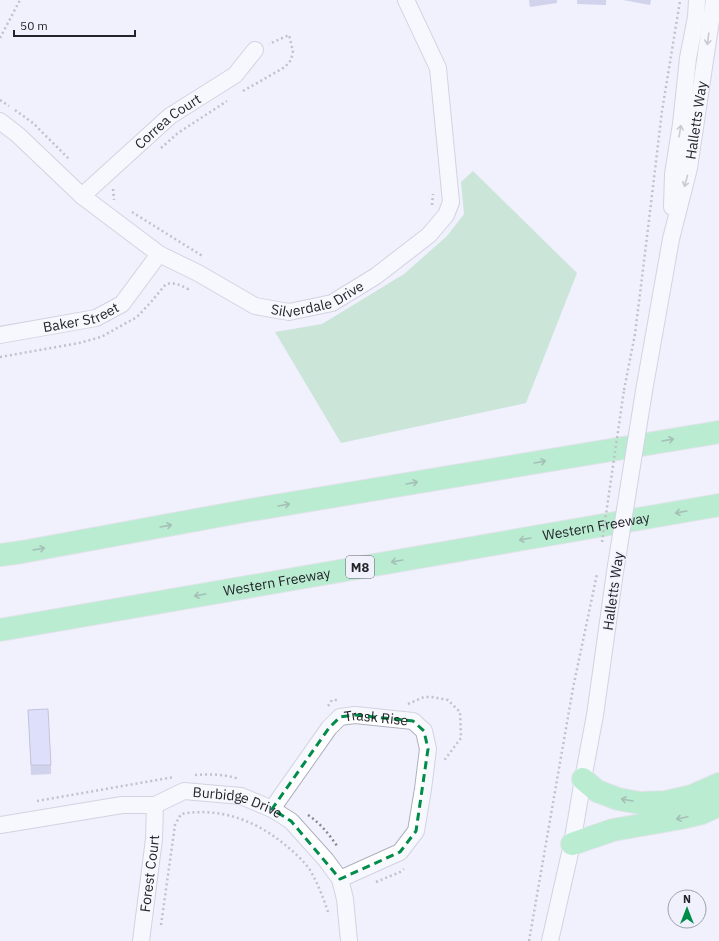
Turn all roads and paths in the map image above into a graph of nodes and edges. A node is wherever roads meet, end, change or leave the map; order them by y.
1 (20, 0) edge
2 (406, 0) edge
3 (680, 0) edge
4 (697, 0) edge
5 (714, 0) edge
6 (0, 38) edge
7 (255, 50) dead end
8 (0, 100) edge
9 (0, 121) edge
10 (70, 160) dead end
11 (432, 187) dead end
12 (88, 191) junction
13 (120, 204) dead end
14 (431, 207) dead end
15 (126, 208) dead end
16 (671, 239) junction
17 (159, 254) junction
18 (208, 259) dead end
19 (0, 335) edge
20 (719, 432) edge
21 (719, 505) edge
22 (601, 547) dead end
23 (0, 555) edge
24 (598, 570) dead end
25 (0, 630) edge
26 (583, 779) junction
27 (719, 784) edge
28 (155, 805) junction
29 (719, 805) edge
30 (272, 809) junction
31 (0, 825) edge
32 (174, 825) junction
33 (154, 827) junction
34 (572, 844) junction
35 (340, 879) junction
36 (331, 920) dead end
37 (161, 926) dead end
38 (141, 941) edge
39 (349, 941) edge
40 (529, 941) edge
41 (550, 941) edge

1 - 6 path
2 - 17 street, Silverdale Drive
3 - 22 path, bridge
16 -> 4 street, Halletts Way
5 -> 16 street, Halletts Way
7 - 12 street, Correa Court
8 - 10 path
9 - 12 street, Silverdale Drive
11 - 14 path
12 - 13 path
12 - 17 street, Silverdale Drive
15 - 18 path
16 - 26 street, Halletts Way, bridge
17 - 19 street, Baker Street
23 -> 20 highway
21 -> 25 highway, Western Freeway / M8
24 - 40 path
27 -> 26 highway
26 - 34 street, Halletts Way
28 - 30 street, Burbidge Drive
28 - 31 street, Burbidge Drive
28 - 33 street, Forest Court
29 -> 34 highway
30 - 35 street, Burbidge Drive
30 - 35 street, Trask Rise
32 - 33 path
32 - 36 path
32 - 37 path
33 - 38 street, Forest Court
34 - 41 street, Halletts Way
35 - 39 street, Burbidge Drive

